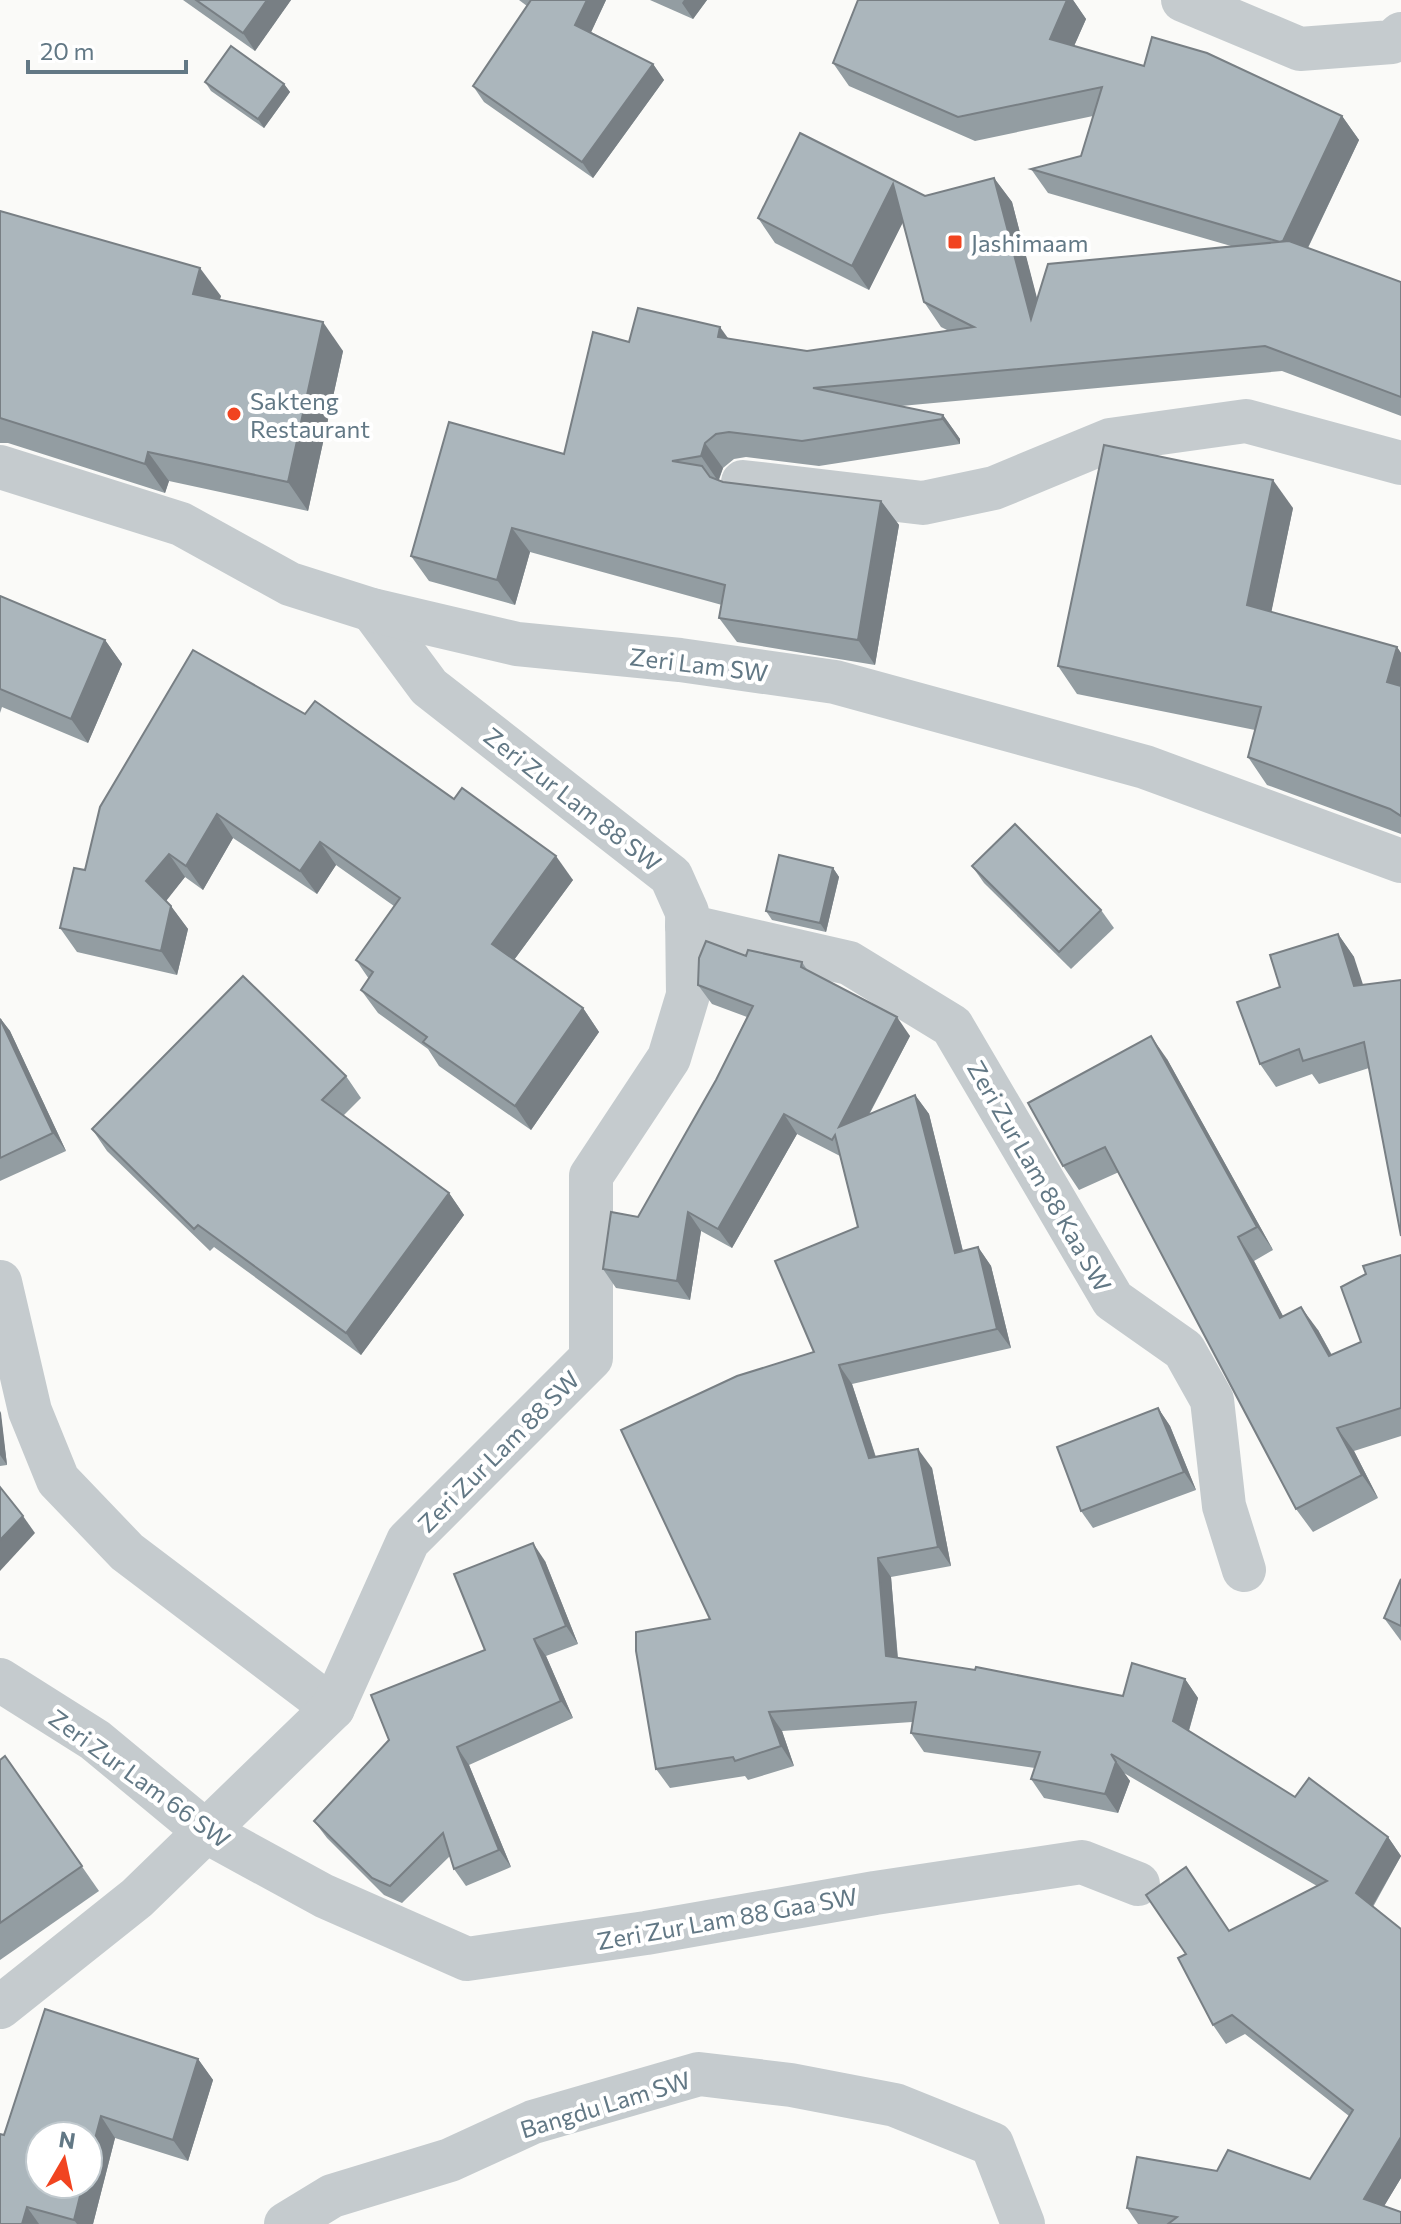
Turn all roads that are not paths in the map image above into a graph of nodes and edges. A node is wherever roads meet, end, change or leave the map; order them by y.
1 (1183, 0) edge
2 (1401, 34) edge
3 (1401, 463) edge
4 (0, 467) edge
5 (743, 482) edge
6 (372, 610) junction
7 (1401, 861) edge
8 (687, 926) junction
9 (0, 1282) edge
10 (1244, 1570) dead end
11 (0, 1680) edge
12 (333, 1708) junction
13 (205, 1831) junction
14 (1138, 1884) dead end
15 (324, 1896) joint
16 (0, 2007) edge
17 (286, 2224) edge
18 (1023, 2224) edge

1 - 2 street
3 - 5 street
4 - 6 street, Zeri Lam SW
6 - 7 street, Zeri Lam SW
6 - 8 street, Zeri Zur Lam 88 SW
8 - 10 street, Zeri Zur Lam 88 Kaa SW
8 - 12 street, Zeri Zur Lam 88 SW
9 - 12 street
11 - 13 street, Zeri Zur Lam 66 SW
12 - 13 street, Zeri Zur Lam 88 SW
13 - 15 street, Zeri Zur Lam 66 SW
13 - 16 street, Zeri Zur Lam 88 SW
14 - 15 street, Zeri Zur Lam 88 Gaa SW
17 - 18 street, Bangdu Lam SW

